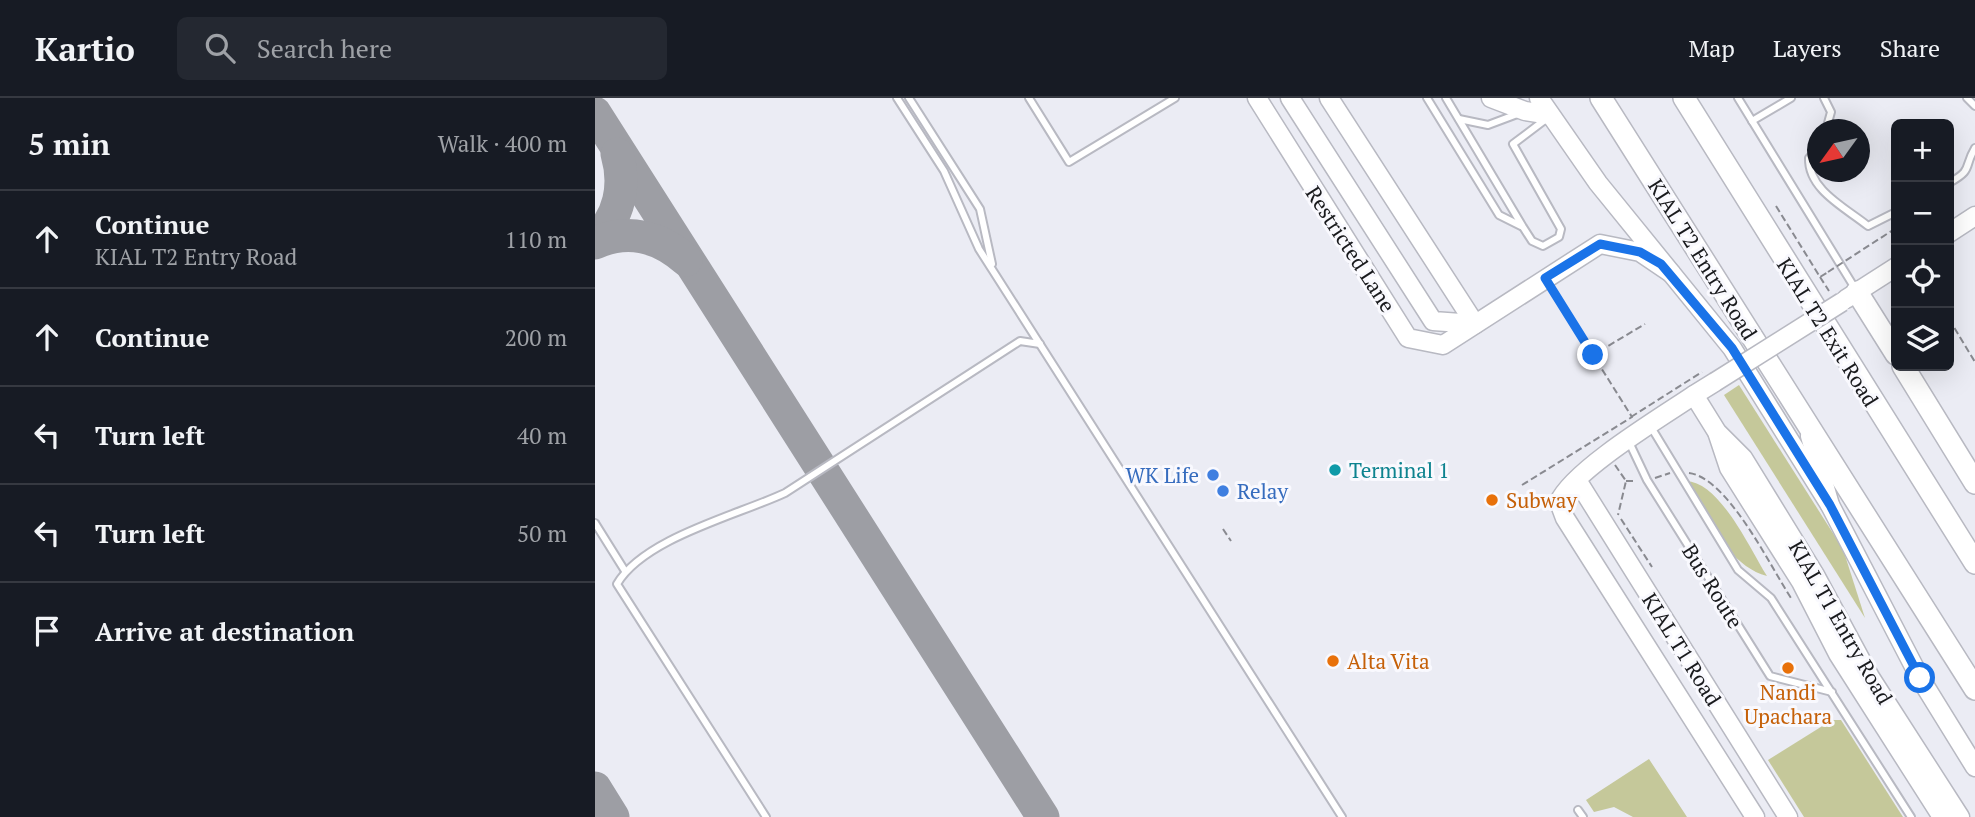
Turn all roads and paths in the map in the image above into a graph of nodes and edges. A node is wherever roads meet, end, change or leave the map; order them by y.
1 (898, 98) edge
2 (909, 98) edge
3 (1029, 98) edge
4 (1175, 98) edge
5 (1257, 98) edge
6 (1290, 98) edge
7 (1329, 98) edge
8 (1427, 98) edge
9 (1446, 98) edge
10 (1491, 98) edge
11 (1539, 98) edge
12 (1601, 98) edge
13 (1684, 98) edge
14 (1738, 98) edge
15 (1791, 98) edge
16 (1824, 98) edge
17 (1967, 98) edge
18 (1975, 107) edge
19 (1525, 111) junction
20 (1550, 115) junction
21 (1459, 119) junction
22 (1830, 119) edge
23 (1752, 121) junction
24 (1975, 148) edge
25 (1815, 182) edge
26 (1951, 182) edge
27 (1776, 206) dead end
28 (1891, 214) edge
29 (1975, 216) edge
30 (1523, 227) junction
31 (1954, 230) edge
32 (1891, 231) edge
33 (1891, 270) edge
34 (995, 273) junction
35 (1671, 273) junction
36 (1545, 278) junction
37 (1850, 297) junction
38 (1475, 324) junction
39 (1645, 324) dead end
40 (1954, 328) edge
41 (1040, 344) junction
42 (1732, 348) junction
43 (1891, 348) edge
44 (1593, 355) junction
45 (1975, 362) edge
46 (1906, 371) edge
47 (1694, 395) junction
48 (1806, 420) junction
49 (1650, 424) junction
50 (1717, 432) junction
51 (1597, 438) junction
52 (1627, 438) junction
53 (1608, 455) junction
54 (1676, 471) junction
55 (1577, 480) junction
56 (1647, 480) junction
57 (1626, 481) junction
58 (1975, 483) edge
59 (1522, 485) dead end
60 (1830, 505) junction
61 (595, 523) edge
62 (1223, 528) dead end
63 (1231, 541) dead end
64 (1975, 563) edge
65 (1652, 567) dead end
66 (625, 570) junction
67 (1795, 603) dead end
68 (1975, 689) edge
69 (1832, 692) junction
70 (1975, 767) edge
71 (1579, 810) dead end
72 (766, 817) edge
73 (1342, 817) edge
74 (1583, 817) edge
75 (1755, 817) edge
76 (1788, 817) edge
77 (1910, 817) edge
78 (1942, 817) edge
79 (1960, 817) edge

1 - 34 lane
2 - 34 lane
3 - 4 lane
5 - 38 main road, Restricted Lane
6 - 38 main road
7 - 38 main road
8 - 30 lane
9 - 21 lane
10 - 19 main road
11 - 20 main road
12 - 48 main road, KIAL T2 Entry Road
13 - 64 main road, KIAL T2 Exit Road
14 - 23 lane
15 - 23 lane
16 - 22 lane
17 - 18 lane
19 - 20 main road
19 - 21 lane
20 - 30 lane
20 - 35 main road
21 - 30 lane
23 - 37 lane
24 - 26 lane
25 - 28 lane
27 - 32 path, bridge
29 - 31 main road
33 - 37 main road
34 - 41 lane
35 - 36 main road, Restricted Lane
35 - 42 main road
36 - 38 main road, Restricted Lane
36 - 44 path
37 - 43 main road
37 - 47 main road, bridge
39 - 44 path
40 - 45 path
41 - 66 lane
41 - 73 lane
42 - 48 main road, KIAL T2 Entry Road
42 - 60 main road
44 - 51 path
46 - 58 main road
47 - 49 main road
47 - 50 main road, KIAL T1 Entry Road
48 - 60 main road, KIAL T2 Entry Road
48 - 68 main road, KIAL T2 Entry Road
49 - 52 main road
49 - 54 lane, Bus Route
50 - 78 main road, KIAL T1 Entry Road
50 - 79 main road, KIAL T1 Entry Road
51 - 53 path
51 - 59 path
52 - 53 main road
52 - 56 lane, Bus Route
53 - 55 main road
53 - 57 path
54 - 56 path
54 - 67 path
54 - 69 lane, Bus Route
55 - 75 main road, KIAL T1 Road
55 - 76 main road, KIAL T1 Road
56 - 57 path
56 - 69 lane, Bus Route
57 - 65 path
60 - 70 main road, KIAL T2 Entry Road
61 - 66 lane
62 - 63 path
66 - 72 lane
69 - 77 lane, Bus Route
71 - 74 lane

